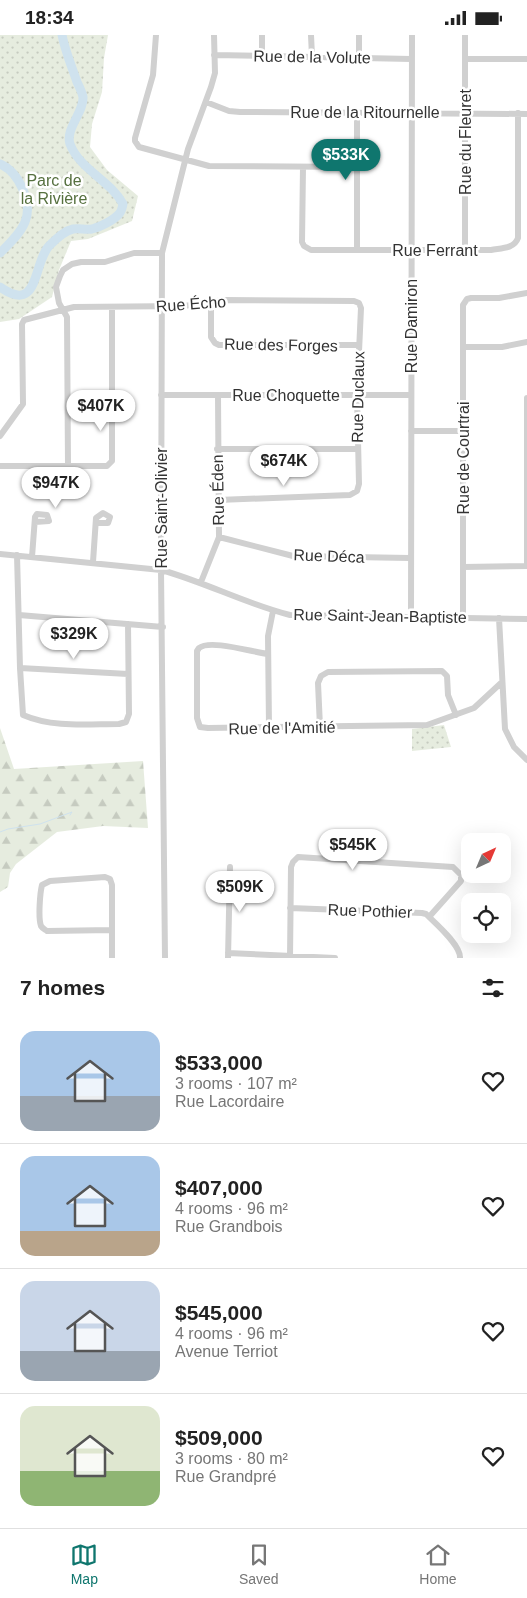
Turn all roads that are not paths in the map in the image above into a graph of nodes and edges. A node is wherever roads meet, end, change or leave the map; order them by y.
1 (156, 35) edge
2 (214, 35) edge
3 (262, 35) edge
4 (311, 35) edge
5 (359, 35) edge
6 (412, 35) edge
7 (466, 35) edge
8 (214, 55) junction
9 (262, 56) junction
10 (312, 56) junction
11 (359, 58) junction
12 (411, 59) junction
13 (466, 59) junction
14 (527, 59) edge
15 (206, 102) junction
16 (357, 112) junction
17 (411, 113) junction
18 (465, 113) junction
19 (518, 113) junction
20 (527, 113) edge
21 (185, 160) junction
22 (303, 167) junction
23 (357, 167) junction
24 (411, 249) junction
25 (356, 250) junction
26 (465, 250) junction
27 (162, 253) junction
28 (527, 293) edge
29 (211, 303) junction
30 (359, 303) joint
31 (112, 307) junction
32 (162, 307) junction
33 (62, 309) junction
34 (527, 342) edge
35 (359, 345) junction
36 (463, 347) junction
37 (161, 395) junction
38 (218, 395) junction
39 (357, 395) junction
40 (411, 395) junction
41 (527, 397) edge
42 (411, 431) junction
43 (463, 431) junction
44 (0, 436) edge
45 (217, 449) junction
46 (357, 449) junction
47 (0, 466) edge
48 (68, 466) junction
49 (218, 500) junction
50 (35, 522) dead end
51 (96, 523) dead end
52 (219, 537) junction
53 (0, 554) edge
54 (18, 555) junction
55 (32, 557) junction
56 (410, 558) junction
57 (93, 562) junction
58 (463, 567) junction
59 (527, 567) edge
60 (161, 570) junction
61 (201, 582) junction
62 (273, 611) junction
63 (19, 615) junction
64 (411, 617) junction
65 (463, 618) junction
66 (499, 618) junction
67 (527, 619) edge
68 (128, 624) junction
69 (163, 627) junction
70 (268, 654) junction
71 (20, 668) junction
72 (128, 674) junction
73 (502, 683) junction
74 (456, 715) junction
75 (269, 727) junction
76 (320, 727) junction
77 (527, 760) edge
78 (230, 867) dead end
79 (290, 908) junction
80 (429, 917) junction
81 (112, 930) junction
82 (228, 956) edge
83 (461, 956) edge
84 (290, 957) edge
85 (112, 958) edge
86 (165, 958) edge
87 (335, 958) edge

1 - 21 street
2 - 8 street, Rue Saint-Olivier
3 - 9 street
4 - 10 street
5 - 11 street
6 - 12 street, Rue Damiron
7 - 13 street, Rue du Fleuret
8 - 9 street, Rue de la Volute
8 - 15 street, Rue Saint-Olivier
9 - 10 street, Rue de la Volute
10 - 11 street, Rue de la Volute
11 - 12 street, Rue de la Volute
12 - 17 street, Rue Damiron
13 - 14 street
13 - 18 street, Rue du Fleuret
15 - 16 street, Rue de la Ritournelle
15 - 21 street, Rue Saint-Olivier
16 - 17 street, Rue de la Ritournelle
16 - 23 street
17 - 18 street, Rue de la Ritournelle
17 - 24 street, Rue Damiron
18 - 19 street, Rue de la Ritournelle
18 - 26 street, Rue du Fleuret
19 - 20 street, Rue de la Ritournelle
19 - 26 street, Rue Ferrant
21 - 22 street
21 - 27 street, Rue Saint-Olivier
22 - 23 street
22 - 25 street, Rue Ferrant
23 - 25 street
24 - 25 street, Rue Ferrant
24 - 26 street, Rue Ferrant
24 - 40 street, Rue Damiron
27 - 32 street, Rue Saint-Olivier
27 - 33 street
28 - 36 street, Rue de Courtrai
29 - 30 street, Rue Écho
29 - 32 street, Rue Écho
29 - 35 street, Rue des Forges
30 - 35 street, Rue Duclaux
31 - 32 street, Rue Écho
31 - 33 street, Rue Écho
31 - 48 street
32 - 37 street, Rue Saint-Olivier
33 - 44 street, Rue Écho
33 - 48 street
34 - 36 street
35 - 39 street, Rue Duclaux
36 - 43 street, Rue de Courtrai
37 - 38 street, Rue Choquette
37 - 60 street, Rue Saint-Olivier
38 - 39 street, Rue Choquette
38 - 45 street, Rue Éden
39 - 40 street, Rue Choquette
39 - 46 street, Rue Duclaux
40 - 42 street, Rue Damiron
41 - 59 street
42 - 43 street
42 - 56 street, Rue Damiron
43 - 58 street, Rue de Courtrai
45 - 46 street
45 - 49 street, Rue Éden
46 - 49 street, Rue Duclaux
47 - 48 street
49 - 52 street, Rue Éden
50 - 55 street
51 - 57 street
52 - 56 street, Rue Déca
52 - 61 street, Rue Éden
53 - 54 street, Rue Saint-Jean-Baptiste
54 - 55 street, Rue Saint-Jean-Baptiste
54 - 63 street
55 - 57 street, Rue Saint-Jean-Baptiste
56 - 64 street, Rue Damiron
57 - 60 street, Rue Saint-Jean-Baptiste
58 - 59 street
58 - 65 street, Rue de Courtrai
60 - 61 street, Rue Saint-Jean-Baptiste
60 - 69 street, Rue Saint-Olivier
61 - 62 street, Rue Saint-Jean-Baptiste
62 - 64 street, Rue Saint-Jean-Baptiste
62 - 70 street
63 - 68 street
63 - 71 street
64 - 65 street, Rue Saint-Jean-Baptiste
65 - 66 street, Rue Saint-Jean-Baptiste
66 - 67 street, Rue Saint-Jean-Baptiste
66 - 73 street
68 - 69 street
68 - 72 street
69 - 86 street, Rue Saint-Olivier
70 - 75 street
70 - 75 street, Rue de l'Amitié
71 - 72 street
71 - 72 street
73 - 74 street, Rue de l'Amitié
73 - 77 street
74 - 76 street, Rue de l'Amitié
74 - 76 street
75 - 76 street, Rue de l'Amitié
78 - 82 street
79 - 80 street, Rue Pothier
79 - 80 street
79 - 84 street
80 - 83 street, Rue Pothier
81 - 81 street
81 - 85 street
82 - 84 street
84 - 87 street

